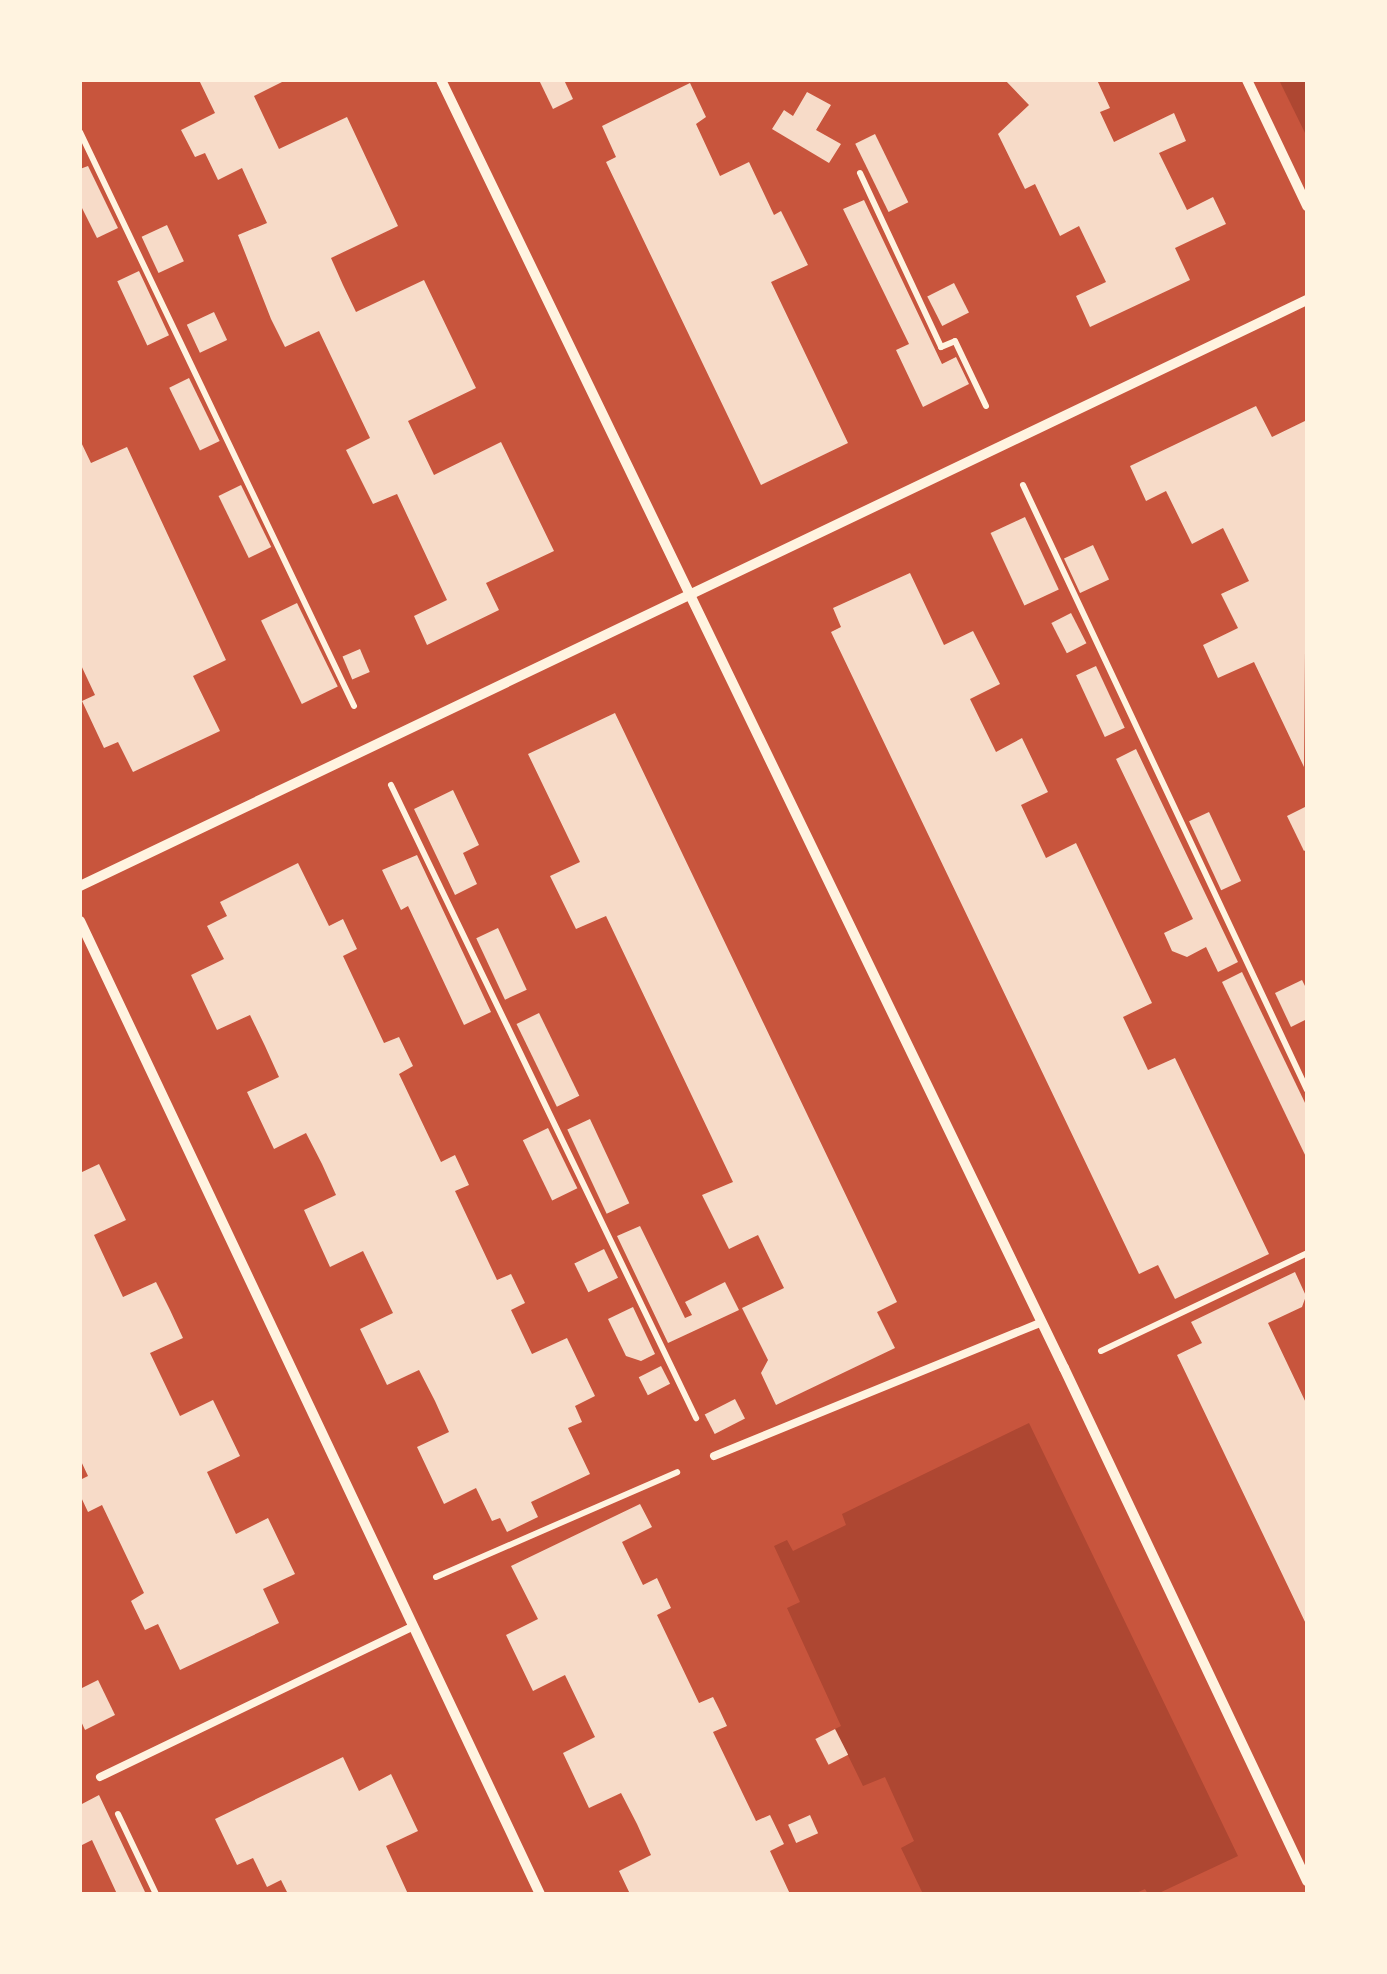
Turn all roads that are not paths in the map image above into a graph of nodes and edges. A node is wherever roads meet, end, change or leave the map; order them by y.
1 (441, 80) edge
2 (1247, 80) edge
3 (1307, 206) edge
4 (1307, 300) edge
5 (689, 594) junction
6 (80, 886) edge
7 (80, 921) edge
8 (1042, 1322) junction
9 (714, 1456) road end
10 (414, 1626) junction
11 (100, 1777) dead end
12 (1307, 1881) edge
13 (540, 1894) edge

1 - 5 street
2 - 3 street
4 - 5 street
5 - 6 street
5 - 8 street
7 - 10 street
8 - 9 lane
8 - 12 street
10 - 11 lane
10 - 13 street

